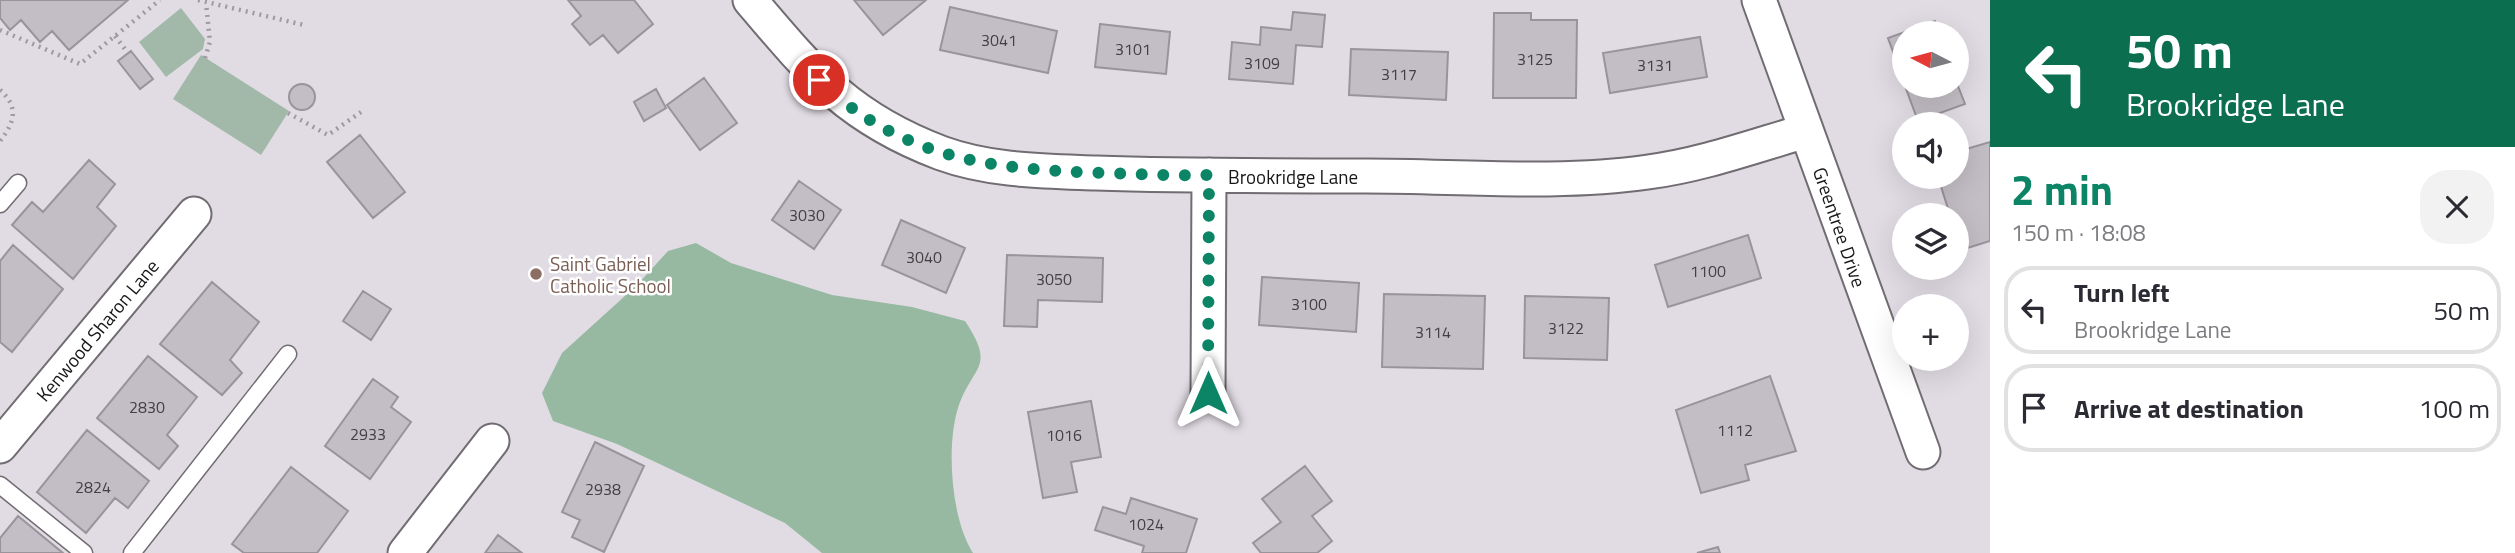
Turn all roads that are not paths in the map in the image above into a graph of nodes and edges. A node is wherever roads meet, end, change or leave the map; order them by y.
1 (750, 0) edge
2 (1759, 0) edge
3 (1806, 131) junction
4 (1209, 175) junction
5 (18, 183) dead end
6 (0, 204) edge
7 (194, 214) dead end
8 (288, 354) dead end
9 (1208, 393) dead end
10 (492, 441) dead end
11 (0, 446) edge
12 (1923, 452) dead end
13 (0, 485) edge
14 (84, 553) edge
15 (132, 553) edge
16 (405, 553) edge

1 - 4 street, Brookridge Lane
2 - 3 street, Greentree Drive
3 - 4 street, Brookridge Lane
3 - 12 street, Greentree Drive
4 - 9 street
5 - 6 lane
7 - 11 street, Kenwood Sharon Lane
8 - 15 lane
10 - 16 street
13 - 14 lane

